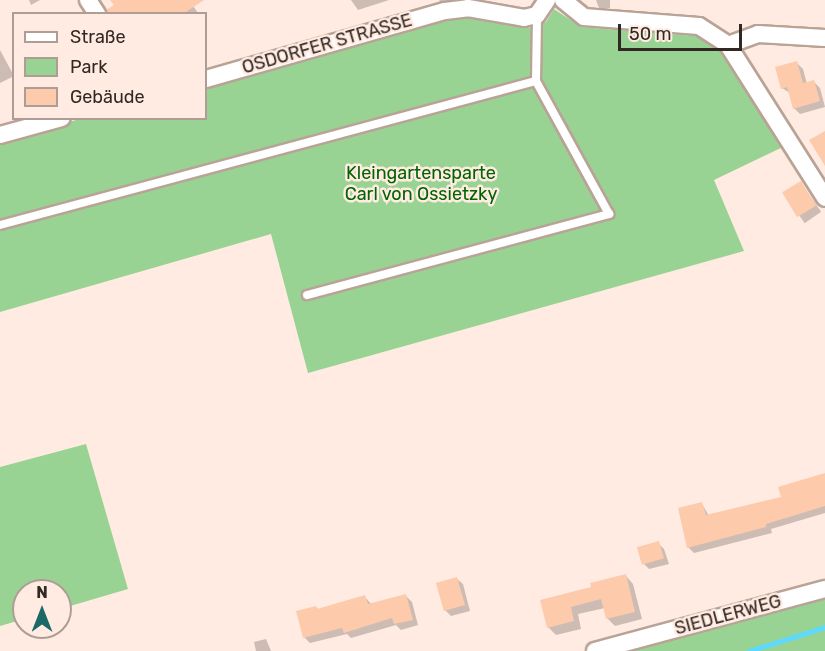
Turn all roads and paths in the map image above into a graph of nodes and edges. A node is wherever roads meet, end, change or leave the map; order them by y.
1 (547, 0) edge
2 (563, 0) edge
3 (537, 15) junction
4 (825, 38) edge
5 (728, 45) junction
6 (207, 79) edge
7 (536, 81) junction
8 (55, 120) edge
9 (0, 135) edge
10 (825, 198) edge
11 (0, 225) edge
12 (307, 295) dead end
13 (825, 589) edge
14 (596, 651) edge

1 - 3 street
2 - 5 street
3 - 6 street, OSDORFER STRASSE
3 - 7 lane
4 - 5 street
5 - 10 street
7 - 11 lane
7 - 12 lane
8 - 9 street
13 - 14 street, SIEDLERWEG

